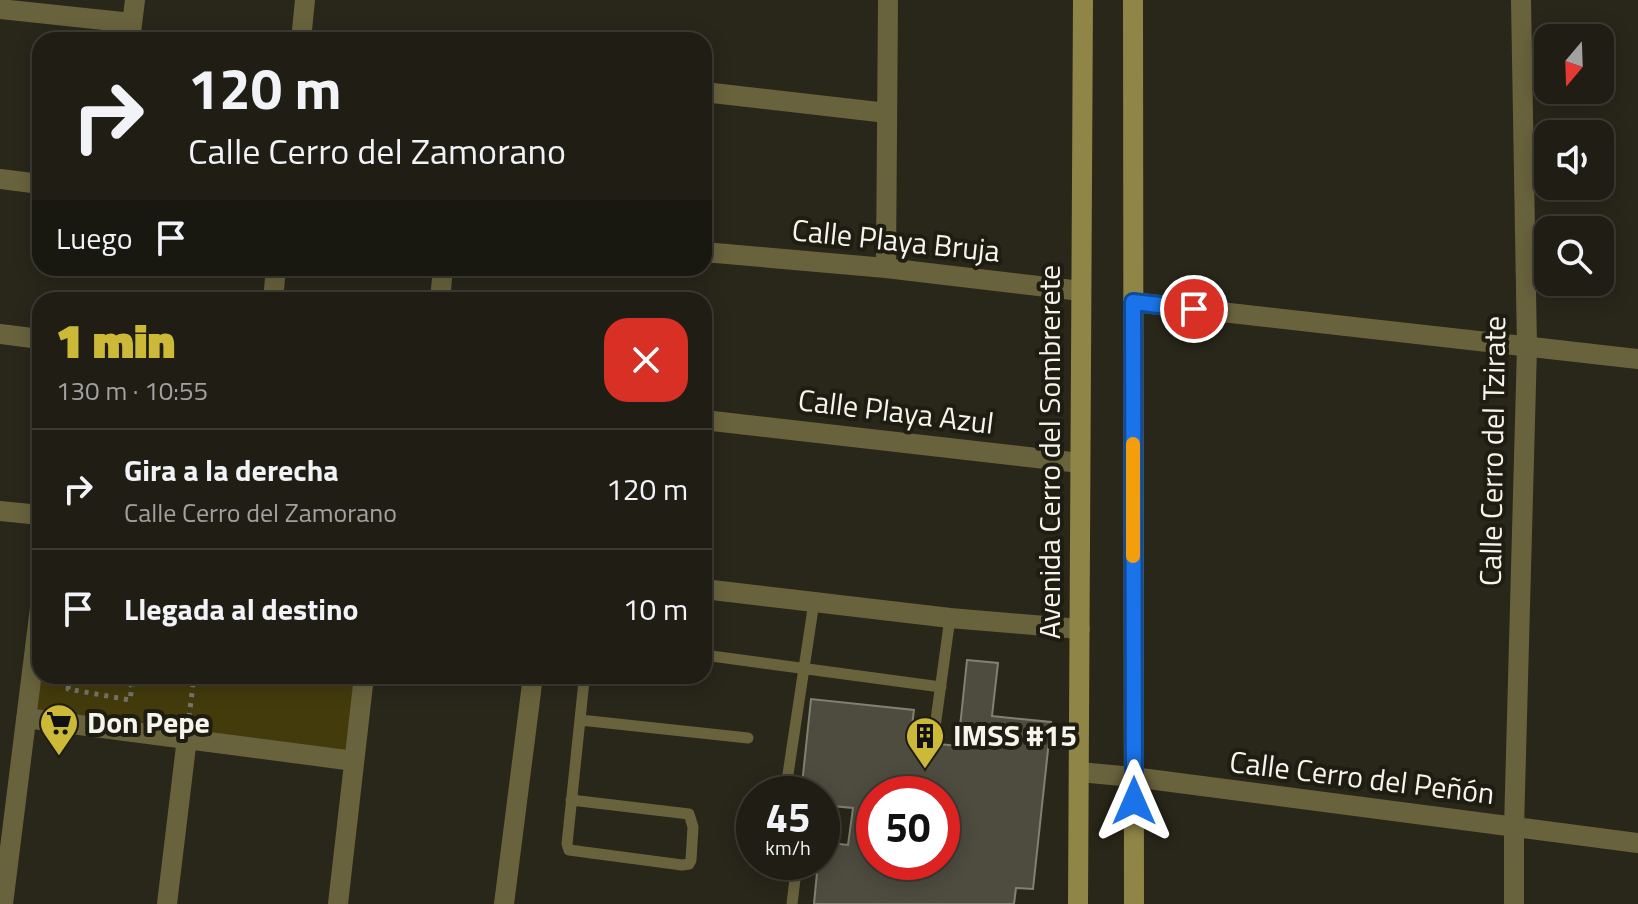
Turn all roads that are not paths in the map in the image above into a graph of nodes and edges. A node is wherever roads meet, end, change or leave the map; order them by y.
1 (135, 0) edge
2 (305, 0) edge
3 (888, 0) edge
4 (1083, 0) edge
5 (1133, 0) edge
6 (1521, 0) edge
7 (0, 9) edge
8 (131, 32) edge
9 (302, 32) edge
10 (712, 93) edge
11 (887, 113) junction
12 (0, 179) edge
13 (32, 183) edge
14 (712, 253) edge
15 (886, 268) junction
16 (1081, 291) junction
17 (1133, 302) junction
18 (0, 334) edge
19 (32, 338) edge
20 (1527, 347) junction
21 (1638, 359) edge
22 (712, 421) edge
23 (1080, 463) junction
24 (0, 511) edge
25 (32, 514) edge
26 (712, 590) edge
27 (814, 602) junction
28 (950, 618) junction
29 (1080, 629) junction
30 (712, 656) edge
31 (804, 670) junction
32 (32, 671) edge
33 (363, 684) edge
34 (532, 684) edge
35 (585, 684) edge
36 (941, 687) junction
37 (26, 718) junction
38 (580, 720) junction
39 (935, 727) dead end
40 (187, 738) junction
41 (748, 738) dead end
42 (354, 761) junction
43 (1079, 772) junction
44 (788, 776) edge
45 (1133, 777) junction
46 (571, 800) junction
47 (1514, 828) junction
48 (1638, 843) edge
49 (795, 880) edge
50 (3, 904) edge
51 (167, 904) edge
52 (338, 904) edge
53 (504, 904) edge
54 (792, 904) edge
55 (1078, 904) edge
56 (1134, 904) edge
57 (1514, 904) edge

1 - 8 street
2 - 9 street
3 - 11 street
4 - 16 main road, Avenida Cerro del Sombrerete
5 - 17 main road
6 - 20 street, Calle Cerro del Tzirate
7 - 8 street
10 - 11 street
11 - 15 street
12 - 13 street
14 - 15 street, Calle Playa Bruja
15 - 16 street, Calle Playa Bruja
16 - 23 main road, Avenida Cerro del Sombrerete
17 - 20 street
17 - 45 main road
18 - 19 street
20 - 21 street
20 - 47 street, Calle Cerro del Tzirate
22 - 23 street, Calle Playa Azul
23 - 29 main road, Avenida Cerro del Sombrerete
24 - 25 street
26 - 27 street
27 - 28 street
27 - 31 lane
28 - 29 street
28 - 36 lane
29 - 43 main road, Avenida Cerro del Sombrerete
30 - 31 lane
31 - 36 lane
31 - 44 lane
32 - 37 street
33 - 42 street
34 - 53 street
35 - 38 lane
36 - 39 lane
37 - 40 street
37 - 50 street
38 - 41 lane
38 - 46 lane
40 - 42 street
40 - 51 street
42 - 52 street
43 - 45 street, Calle Cerro del Peñón
43 - 55 main road, Avenida Cerro del Sombrerete
45 - 47 street, Calle Cerro del Peñón
45 - 56 main road
46 - 46 lane
47 - 48 street, Calle Cerro del Peñón
47 - 57 street, Calle Cerro del Tzirate
49 - 54 lane

